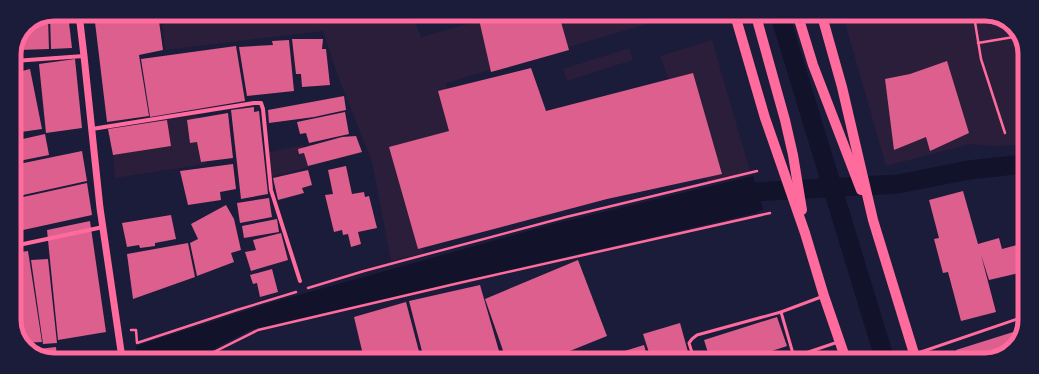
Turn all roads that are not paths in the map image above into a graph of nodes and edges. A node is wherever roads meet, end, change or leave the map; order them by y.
1 (80, 21) edge
2 (736, 21) edge
3 (757, 21) edge
4 (800, 21) edge
5 (823, 21) edge
6 (84, 56) junction
7 (21, 60) edge
8 (92, 129) junction
9 (873, 220) junction
10 (103, 226) junction
11 (805, 233) junction
12 (21, 244) edge
13 (300, 281) dead end
14 (824, 296) junction
15 (781, 312) junction
16 (1018, 319) edge
17 (839, 342) junction
18 (121, 353) edge
19 (692, 353) edge
20 (793, 353) edge
21 (806, 353) edge
22 (843, 353) edge
23 (914, 353) edge
24 (926, 353) edge

1 - 6 street
2 - 11 main road
3 - 11 main road
4 - 9 main road
5 - 9 main road
6 - 7 street
6 - 8 street
8 - 10 street
8 - 13 street
9 - 23 main road
10 - 12 street
10 - 18 street
11 - 14 main road
14 - 15 lane
14 - 17 main road
15 - 19 lane
15 - 20 lane
16 - 24 lane
17 - 21 lane
17 - 22 main road

